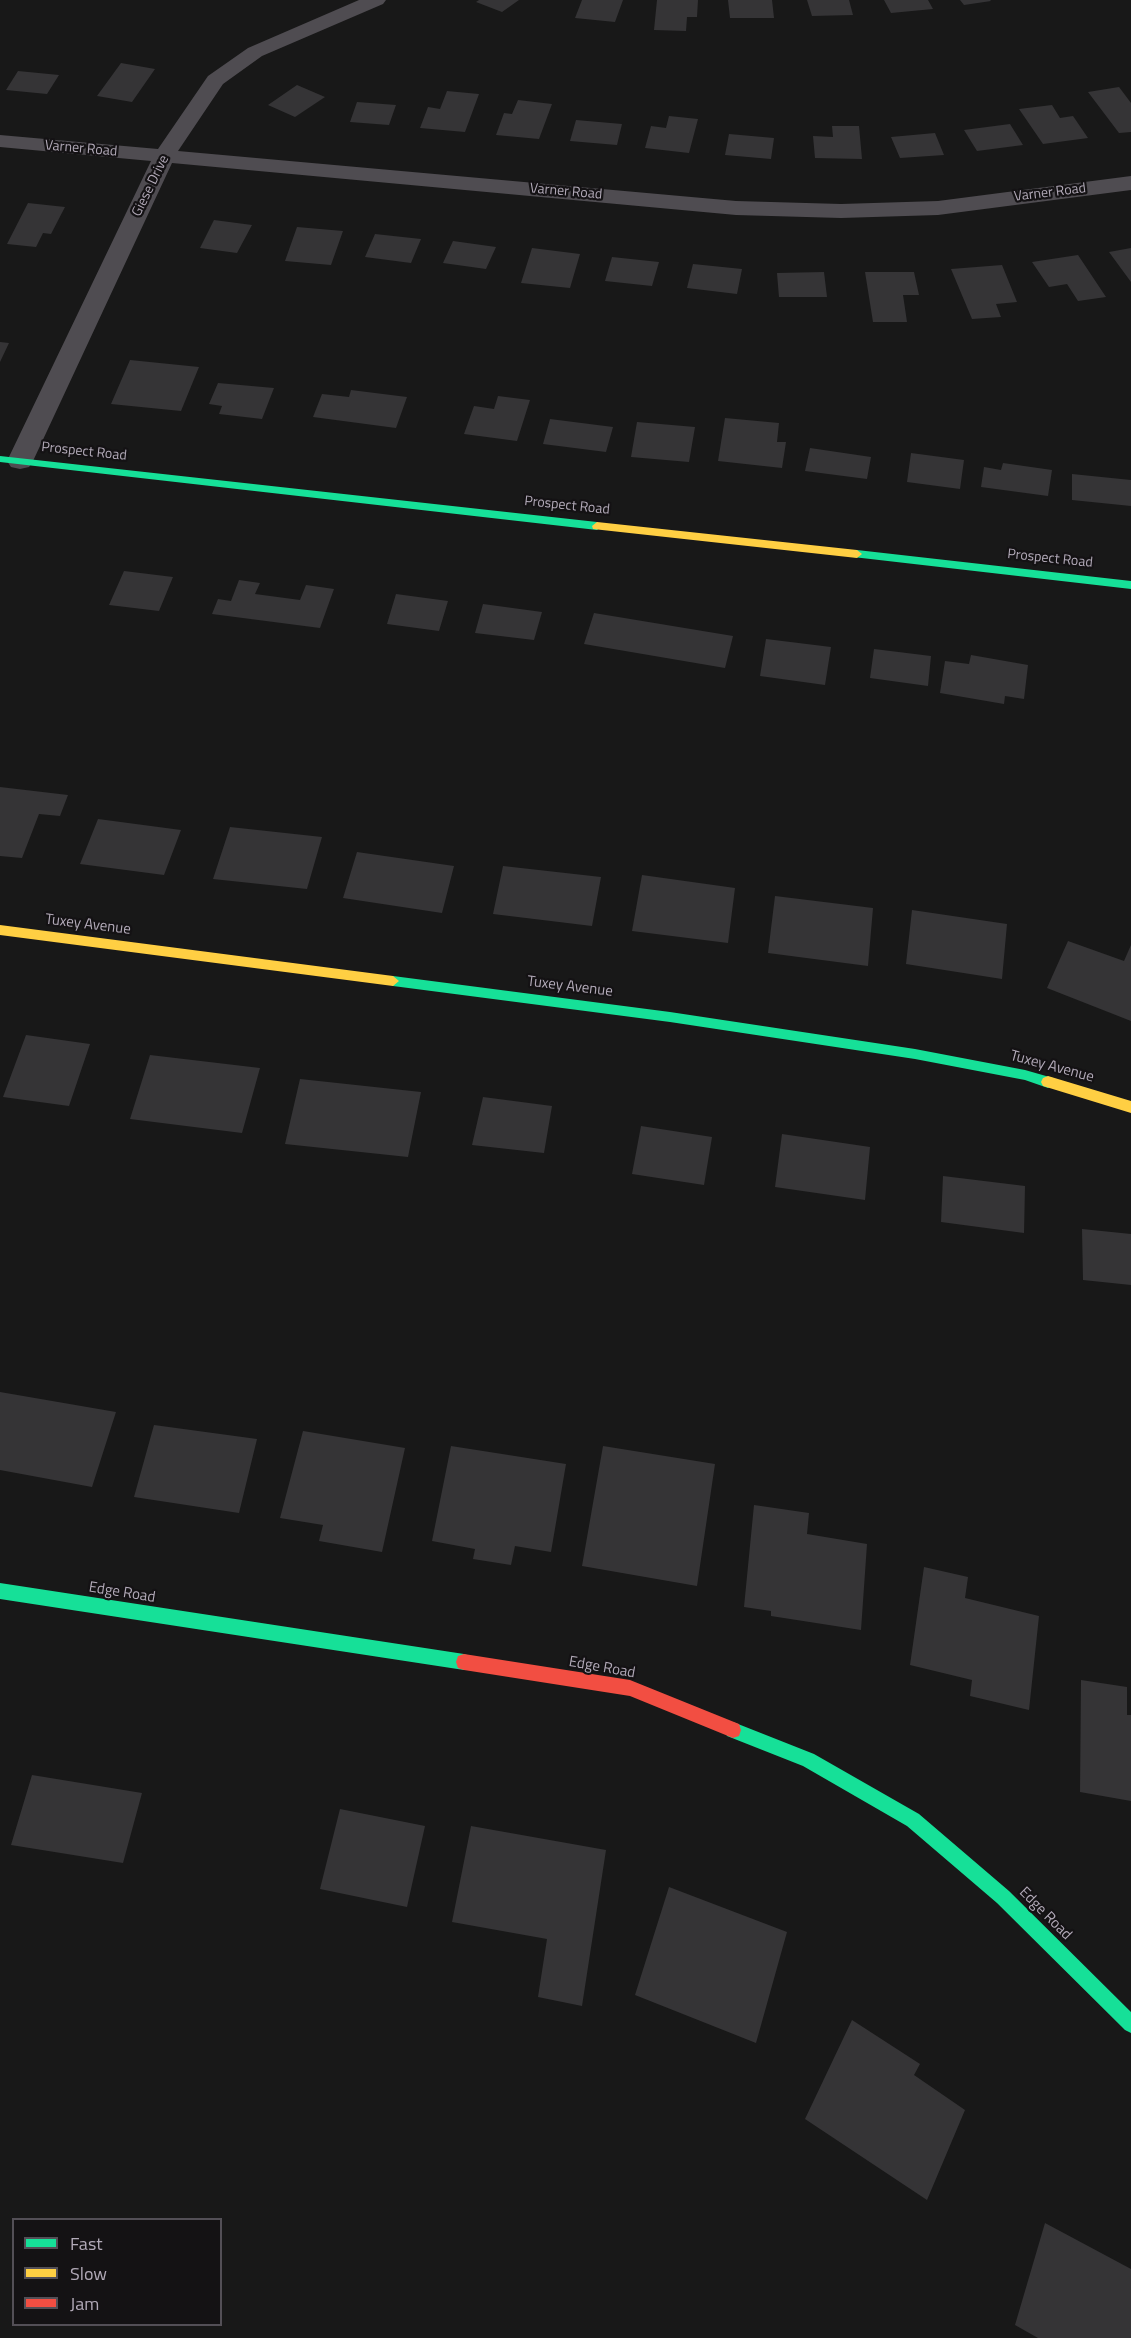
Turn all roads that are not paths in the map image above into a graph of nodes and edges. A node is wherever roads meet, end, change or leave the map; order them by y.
1 (376, 0) edge
2 (0, 141) edge
3 (164, 156) junction
4 (1131, 183) edge
5 (10, 460) edge
6 (1131, 585) edge
7 (0, 930) edge
8 (1131, 1107) edge
9 (0, 1591) edge
10 (1131, 2024) edge

1 - 3 street, Giese Drive
2 - 3 street, Varner Road
3 - 4 street, Varner Road
3 - 5 street, Giese Drive
5 - 6 street, Prospect Road
7 - 8 street, Tuxey Avenue
9 - 10 street, Edge Road

